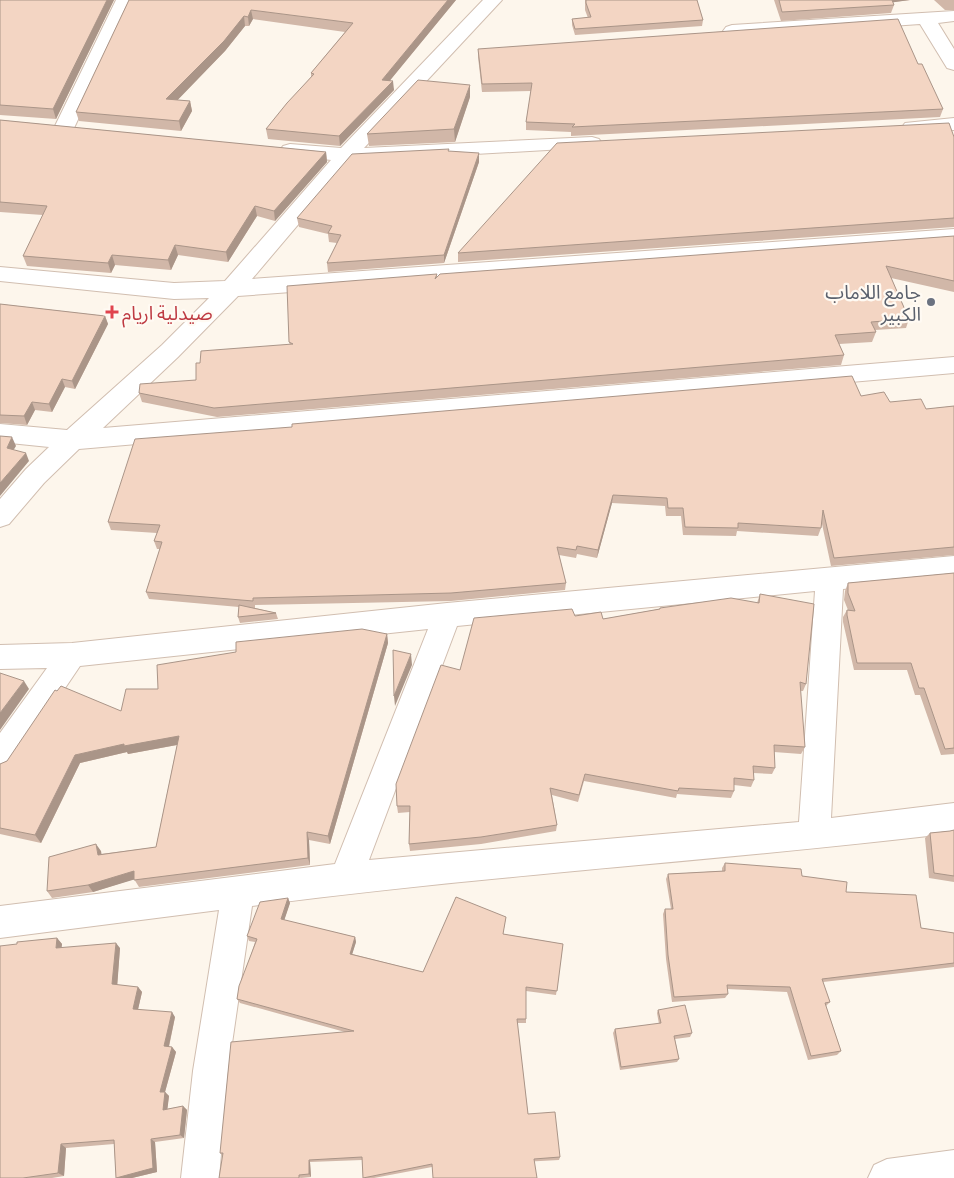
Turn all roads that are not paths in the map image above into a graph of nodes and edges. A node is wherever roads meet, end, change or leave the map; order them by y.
1 (125, 0) edge
2 (493, 0) edge
3 (926, 9) edge
4 (949, 16) edge
5 (719, 32) edge
6 (473, 49) dead end
7 (443, 52) junction
8 (954, 64) edge
9 (954, 124) edge
10 (65, 128) edge
11 (894, 128) edge
12 (615, 142) edge
13 (268, 148) edge
14 (346, 156) junction
15 (954, 236) edge
16 (0, 274) edge
17 (233, 287) junction
18 (954, 365) edge
19 (0, 433) edge
20 (72, 440) junction
21 (0, 517) edge
22 (954, 567) edge
23 (830, 578) junction
24 (447, 615) junction
25 (72, 655) junction
26 (0, 657) edge
27 (0, 758) edge
28 (954, 818) edge
29 (814, 835) junction
30 (346, 878) junction
31 (238, 893) junction
32 (0, 922) edge
33 (954, 1168) edge
34 (200, 1178) edge
35 (887, 1178) edge

1 - 10 street
2 - 7 street
3 - 4 street
3 - 5 street
3 - 8 street
6 - 7 street
7 - 14 street
9 - 11 street
12 - 14 street
13 - 14 street
14 - 17 street
15 - 17 street
16 - 17 street
17 - 20 street
18 - 20 street
19 - 20 street
20 - 21 street
22 - 23 street
23 - 24 street
23 - 29 street
24 - 25 street
24 - 30 street
25 - 26 street
25 - 27 street
28 - 29 street
29 - 30 street
30 - 31 street
31 - 32 street
31 - 34 street
33 - 35 street

